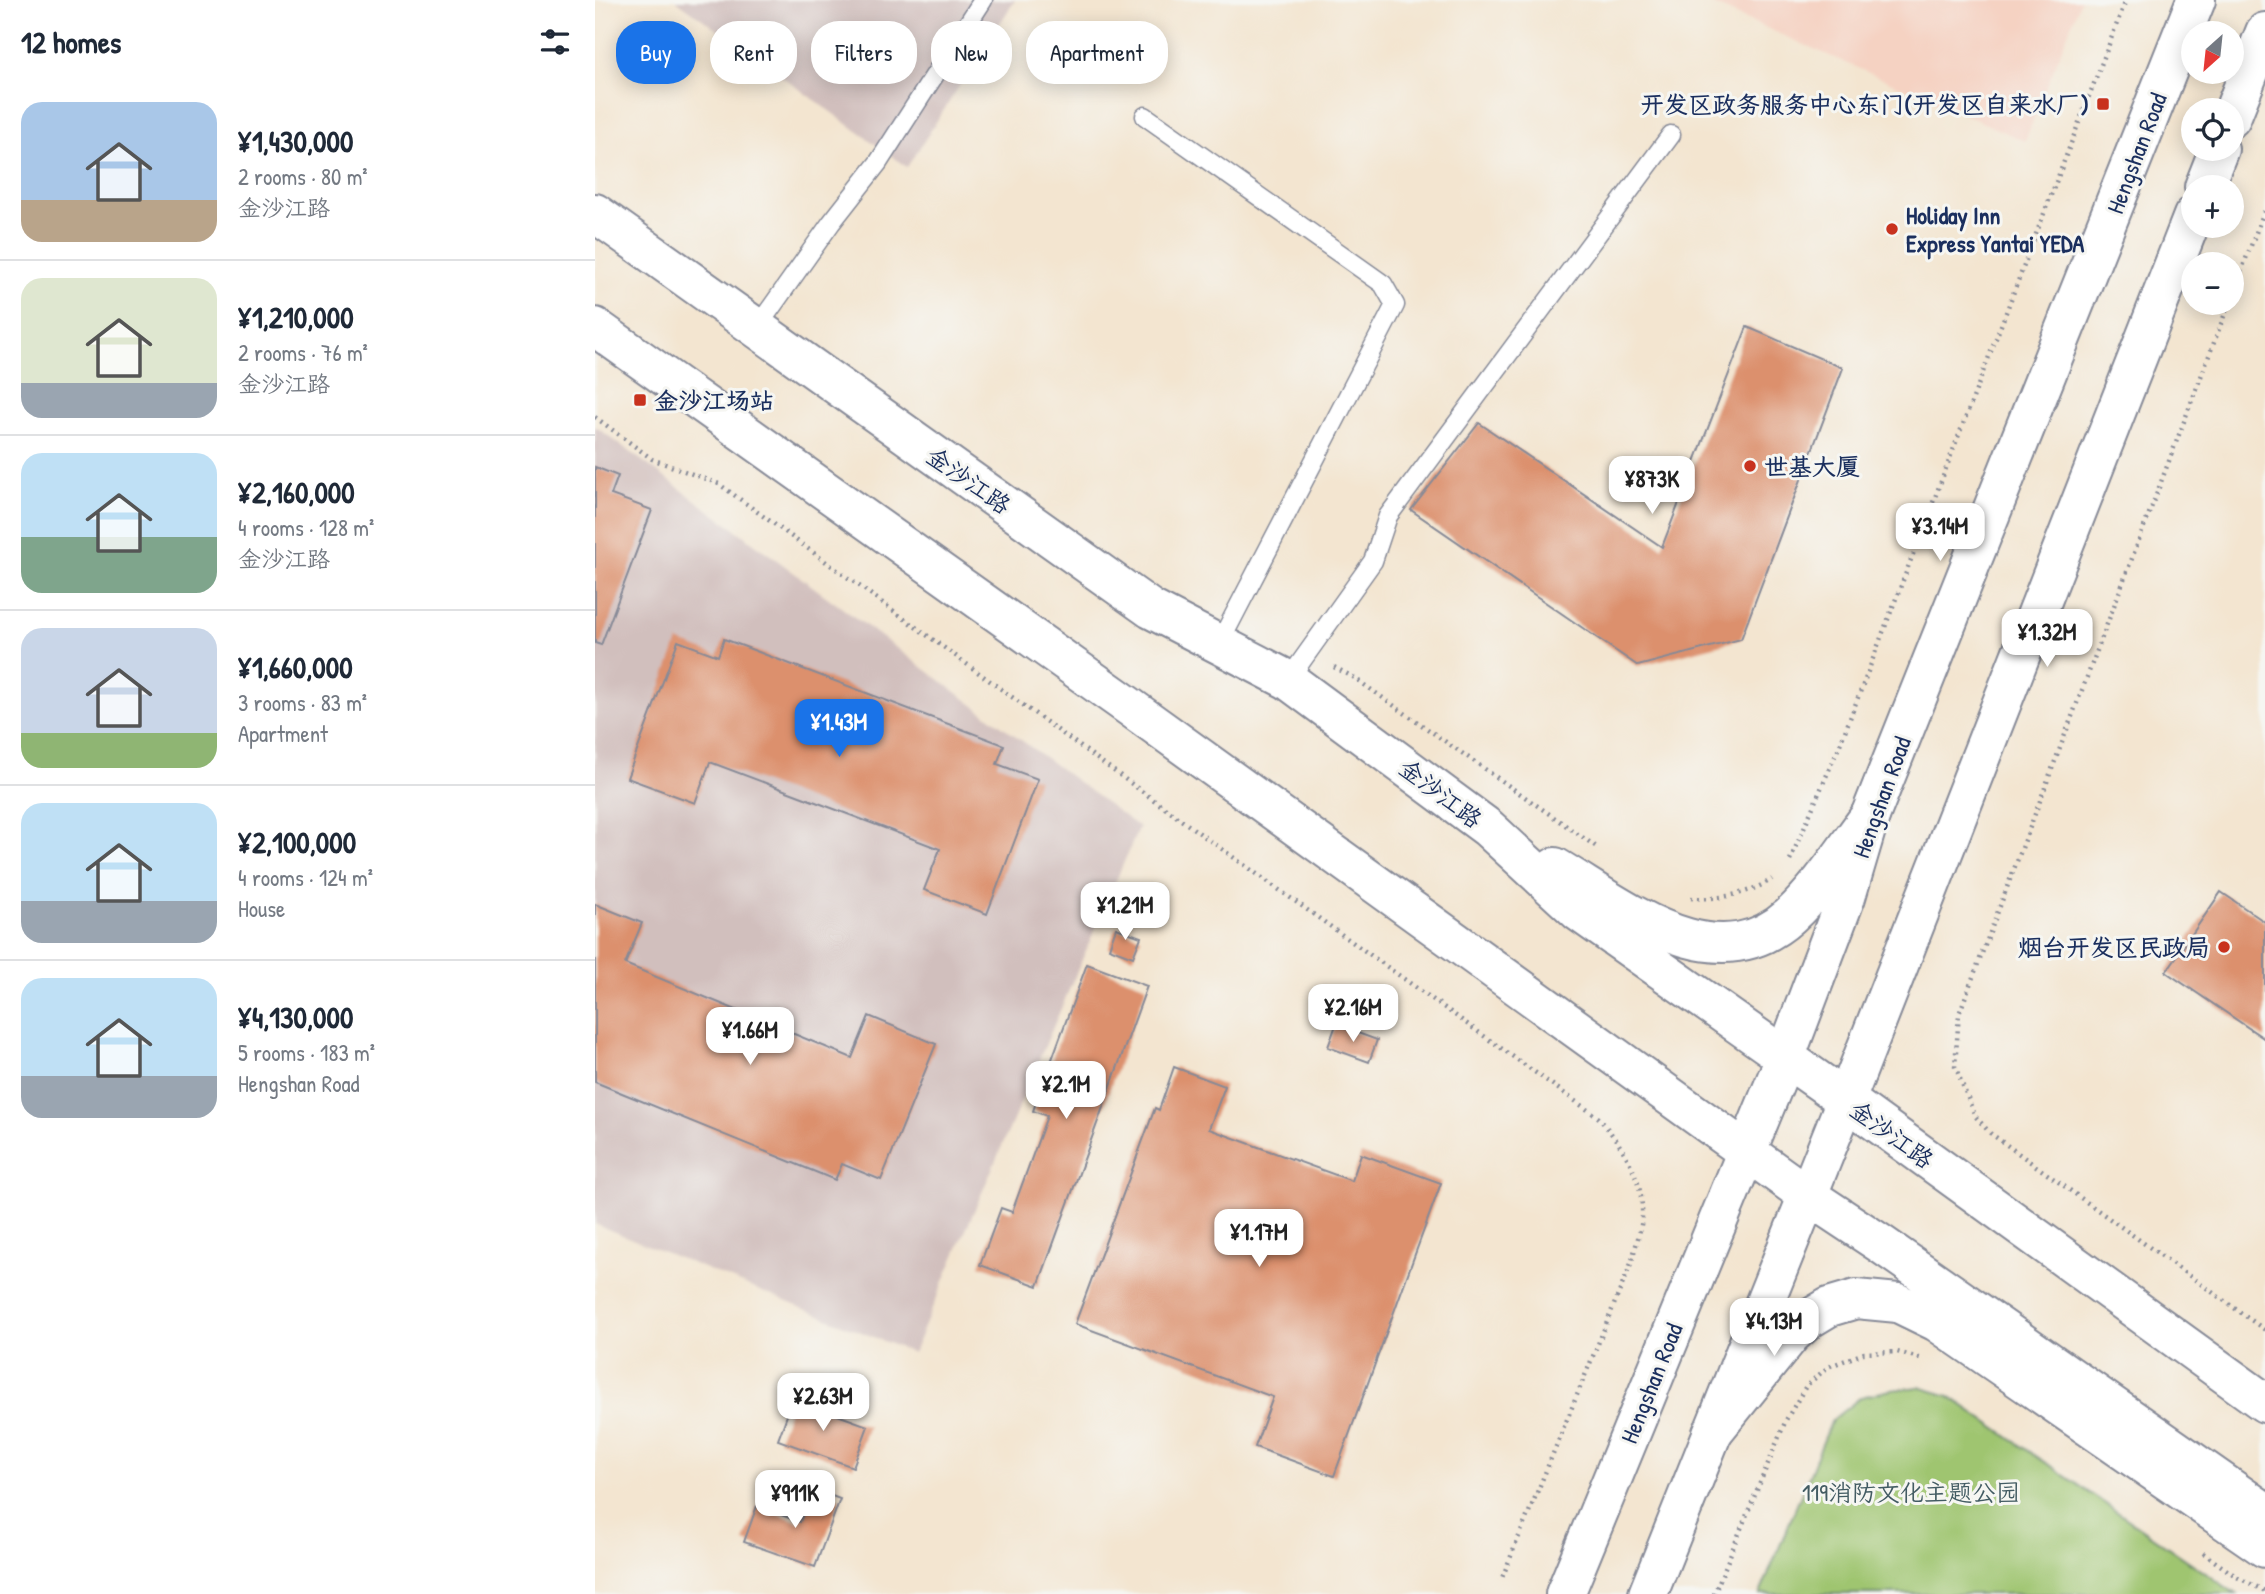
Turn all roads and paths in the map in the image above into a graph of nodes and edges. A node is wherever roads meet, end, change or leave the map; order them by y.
1 (983, 0) edge
2 (2126, 0) edge
3 (2196, 0) edge
4 (2265, 32) edge
5 (2239, 98) edge
6 (1145, 116) dead end
7 (1671, 135) dead end
8 (2265, 209) edge
9 (595, 214) edge
10 (2184, 238) edge
11 (2244, 264) edge
12 (2224, 315) edge
13 (595, 327) edge
14 (756, 329) junction
15 (595, 416) edge
16 (1219, 644) junction
17 (1298, 666) junction
18 (1870, 816) junction
19 (1488, 828) junction
20 (1609, 856) dead end
21 (1788, 863) dead end
22 (1779, 874) dead end
23 (1683, 897) dead end
24 (1785, 1058) junction
25 (1846, 1100) junction
26 (1747, 1151) junction
27 (1807, 1195) junction
28 (2265, 1330) edge
29 (1925, 1359) dead end
30 (2265, 1404) edge
31 (1712, 1433) junction
32 (2265, 1512) edge
33 (2193, 1545) dead end
34 (2265, 1548) edge
35 (1502, 1578) dead end
36 (2265, 1591) edge
37 (1566, 1594) edge
38 (1649, 1594) edge
39 (1713, 1594) edge

1 - 14 lane
2 - 21 path
3 - 18 main road, Hengshan Road
4 - 5 main road
6 - 16 lane
7 - 17 lane
8 - 11 path
9 - 14 main road, 金沙江路
10 - 25 main road
12 - 28 path
13 - 26 main road
14 - 16 main road, 金沙江路
15 - 35 path
16 - 17 main road, 金沙江路
17 - 19 main road, 金沙江路
17 - 20 path
18 - 19 main road
18 - 24 main road, Hengshan Road
19 - 24 main road, 金沙江路
22 - 23 path
24 - 25 main road, 金沙江路
24 - 26 main road, Hengshan Road
25 - 27 main road
25 - 30 main road, 金沙江路
26 - 27 main road
26 - 37 main road, Hengshan Road
27 - 31 main road
27 - 32 main road
29 - 39 path
31 - 34 main road
31 - 38 main road
33 - 36 path

